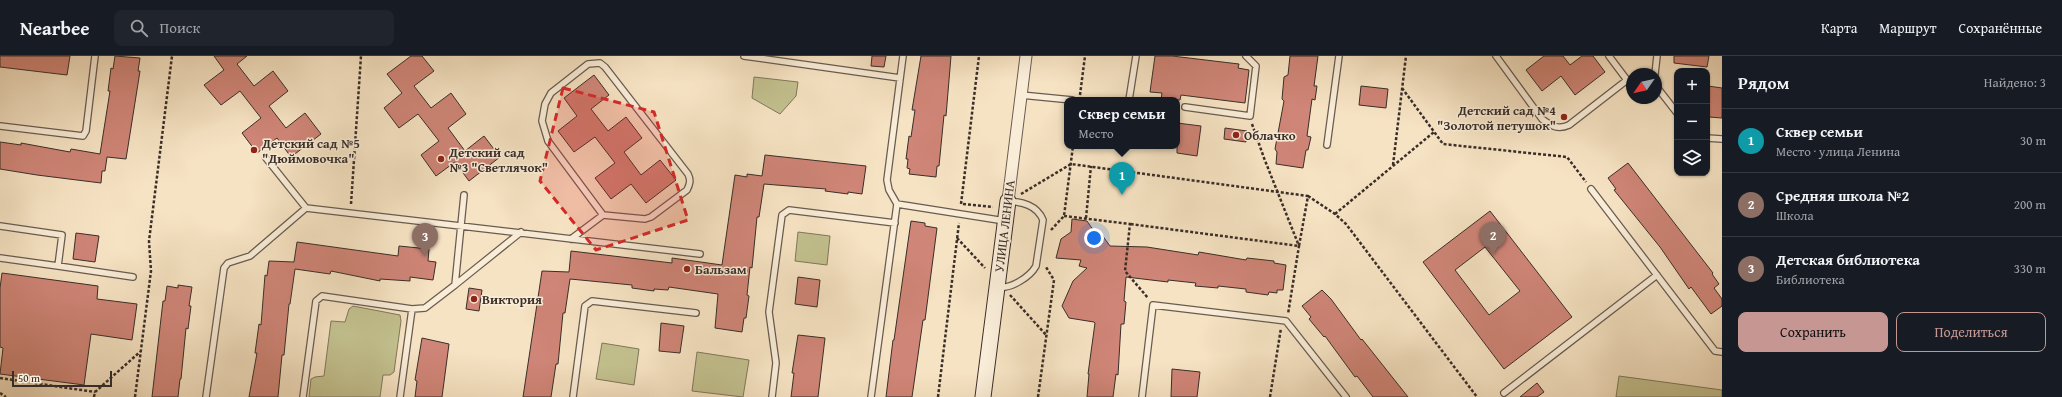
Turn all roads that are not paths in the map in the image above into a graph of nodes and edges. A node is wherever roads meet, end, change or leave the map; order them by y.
1 (95, 56) edge
2 (744, 56) edge
3 (903, 56) edge
4 (1026, 56) edge
5 (1136, 56) edge
6 (1246, 56) edge
7 (1339, 56) edge
8 (1496, 56) edge
9 (1609, 56) edge
10 (1657, 56) edge
11 (1656, 68) edge
12 (1626, 76) edge
13 (900, 78) junction
14 (1626, 82) edge
15 (1662, 94) edge
16 (1021, 95) junction
17 (1130, 97) edge
18 (1064, 99) edge
19 (1185, 107) dead end
20 (1674, 109) edge
21 (0, 126) edge
22 (1710, 138) edge
23 (1722, 140) edge
24 (1327, 145) dead end
25 (266, 158) dead end
26 (1591, 189) road end
27 (464, 195) dead end
28 (1008, 201) junction
29 (897, 204) junction
30 (306, 208) junction
31 (603, 215) junction
32 (1005, 221) junction
33 (895, 223) junction
34 (0, 226) edge
35 (461, 226) junction
36 (521, 232) junction
37 (571, 238) junction
38 (700, 254) dead end
39 (0, 258) edge
40 (58, 266) junction
41 (1656, 275) junction
42 (133, 277) dead end
43 (455, 285) junction
44 (996, 287) junction
45 (412, 309) junction
46 (696, 313) dead end
47 (1722, 352) edge
48 (1504, 393) dead end
49 (206, 397) edge
50 (303, 397) edge
51 (400, 397) edge
52 (573, 397) edge
53 (772, 397) edge
54 (871, 397) edge
55 (983, 397) edge
56 (1142, 397) edge
57 (1346, 397) edge

1 - 21 lane
2 - 13 lane
3 - 13 lane
4 - 16 street, УЛИЦА ЛЕНИНА
5 - 17 lane
6 - 19 lane
7 - 24 lane
8 - 14 lane
9 - 12 lane
10 - 11 lane
13 - 29 lane
15 - 20 lane
16 - 18 lane
16 - 28 street, УЛИЦА ЛЕНИНА
22 - 23 lane
25 - 30 lane
26 - 41 lane
27 - 35 lane
28 - 32 street, УЛИЦА ЛЕНИНА
28 - 44 lane
29 - 32 lane
29 - 33 lane
30 - 35 lane
30 - 49 lane
31 - 31 lane
31 - 37 lane
32 - 44 street, УЛИЦА ЛЕНИНА
33 - 53 lane
33 - 54 lane
34 - 40 lane
35 - 36 lane
35 - 43 lane
36 - 37 lane
36 - 43 lane
37 - 38 lane
39 - 40 lane
40 - 42 lane
41 - 47 lane
41 - 48 lane
43 - 45 lane
44 - 55 street, УЛИЦА ЛЕНИНА
45 - 50 lane
45 - 51 lane
46 - 52 lane
56 - 57 lane

